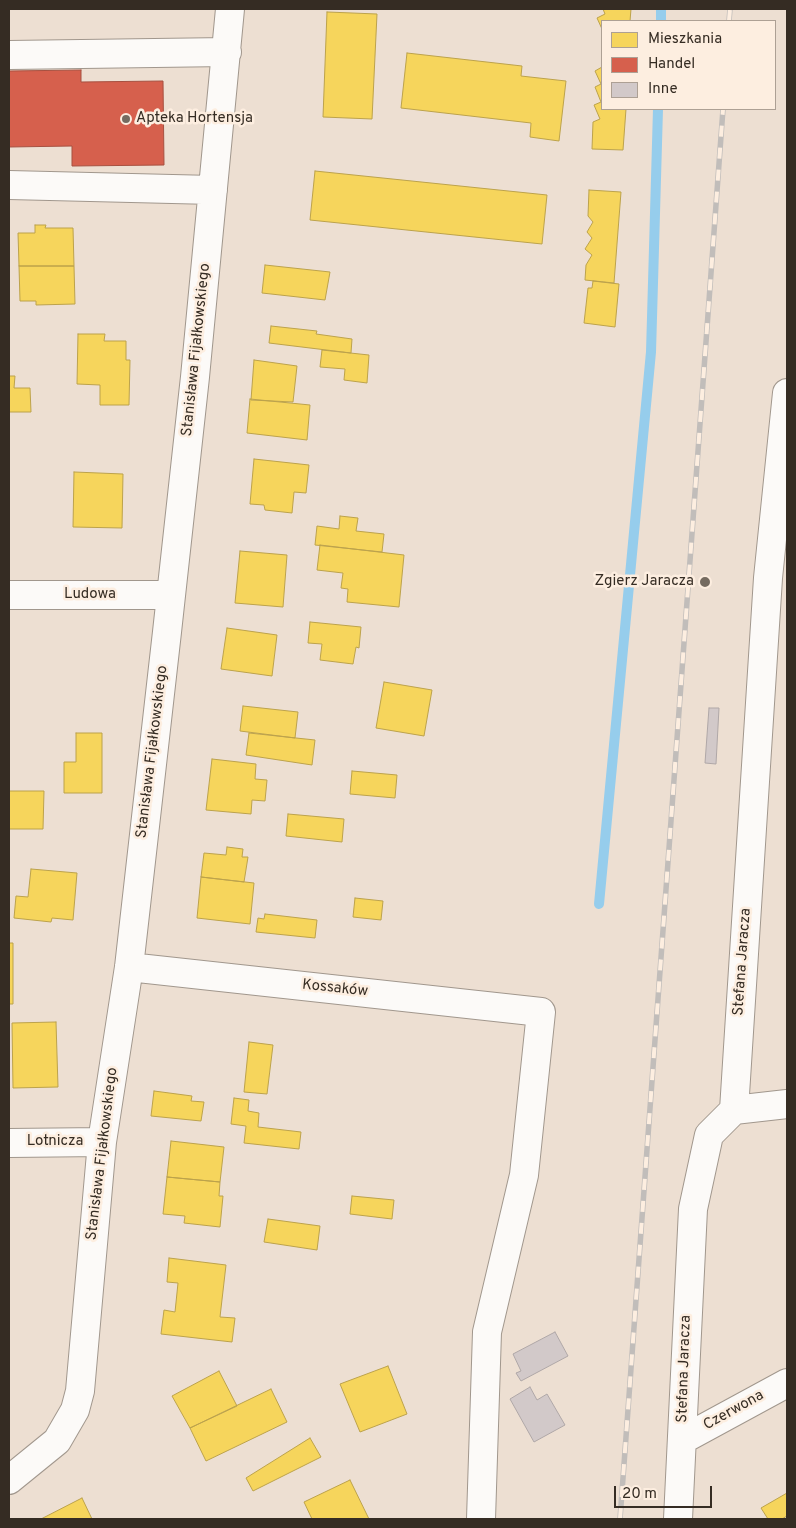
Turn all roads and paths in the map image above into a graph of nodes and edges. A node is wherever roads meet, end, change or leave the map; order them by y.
1 (230, 9) edge
2 (227, 52) junction
3 (9, 55) edge
4 (9, 185) edge
5 (213, 190) junction
6 (787, 393) edge
7 (778, 580) edge
8 (171, 594) junction
9 (9, 595) edge
10 (129, 967) junction
11 (787, 1104) edge
12 (734, 1110) junction
13 (102, 1142) junction
14 (9, 1143) edge
15 (787, 1383) edge
16 (682, 1440) junction
17 (14, 1477) edge
18 (481, 1519) edge
19 (678, 1519) edge

1 - 2 street, Stanisława Fijałkowskiego
2 - 3 street
2 - 5 street, Stanisława Fijałkowskiego
4 - 5 street
5 - 8 street, Stanisława Fijałkowskiego
6 - 7 street, Stefana Jaracza
7 - 12 street, Stefana Jaracza
8 - 9 street, Ludowa
8 - 10 street, Stanisława Fijałkowskiego
10 - 13 street, Stanisława Fijałkowskiego
10 - 18 street, Kossaków
11 - 12 street
12 - 16 street, Stefana Jaracza
13 - 14 street, Lotnicza
13 - 17 street, Stanisława Fijałkowskiego
15 - 16 street, Czerwona
16 - 19 street, Stefana Jaracza

